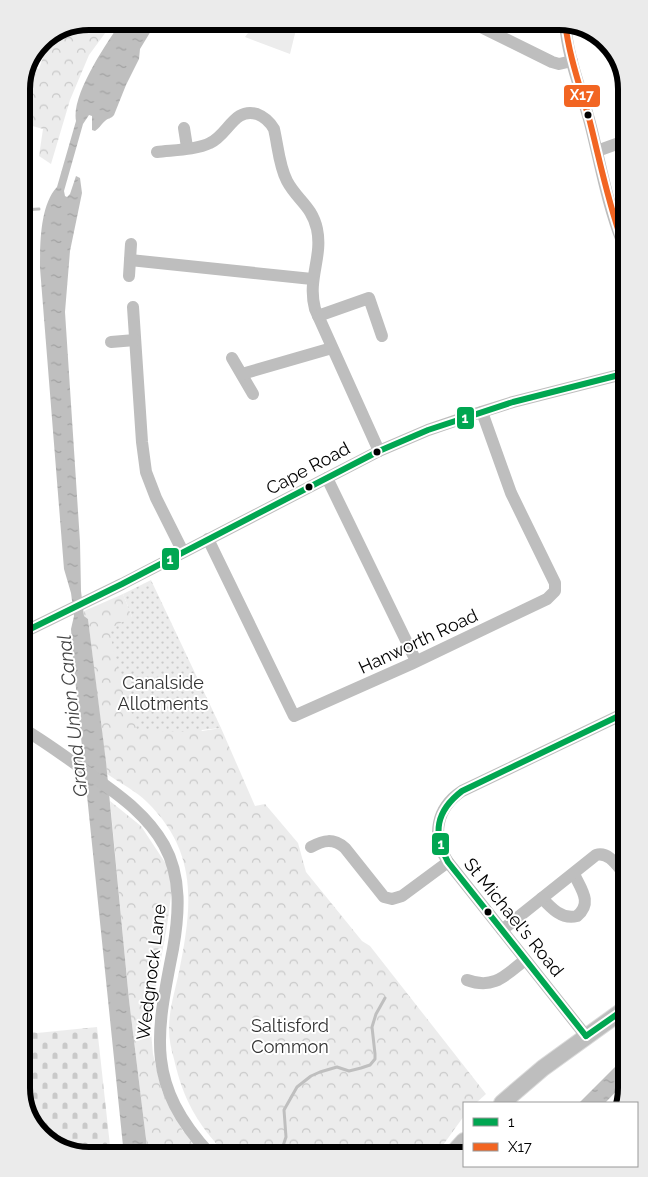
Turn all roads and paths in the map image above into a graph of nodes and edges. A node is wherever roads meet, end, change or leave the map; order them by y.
1 (487, 30) edge
2 (566, 30) edge
3 (572, 61) junction
4 (184, 128) dead end
5 (618, 143) edge
6 (188, 148) junction
7 (596, 151) junction
8 (157, 152) dead end
9 (618, 229) edge
10 (131, 244) dead end
11 (130, 260) junction
12 (128, 276) dead end
13 (312, 278) junction
14 (133, 307) dead end
15 (318, 316) junction
16 (382, 336) dead end
17 (135, 340) junction
18 (110, 342) dead end
19 (332, 348) junction
20 (232, 358) dead end
21 (242, 374) junction
22 (618, 375) edge
23 (253, 394) dead end
24 (482, 412) junction
25 (378, 451) junction
26 (327, 478) junction
27 (208, 540) junction
28 (182, 552) junction
29 (30, 629) edge
30 (416, 662) junction
31 (618, 716) edge
32 (30, 733) edge
33 (311, 847) dead end
34 (448, 862) junction
35 (618, 867) edge
36 (574, 874) junction
37 (542, 898) junction
38 (502, 930) junction
39 (525, 960) junction
40 (467, 980) dead end
41 (618, 1014) edge
42 (586, 1036) junction
43 (503, 1102) edge
44 (204, 1147) edge

1 - 3 street
2 - 3 street
3 - 7 street
4 - 6 street
5 - 7 street
6 - 8 street
6 - 13 street
7 - 9 street
10 - 11 street
11 - 12 street
11 - 13 street
13 - 15 street
14 - 17 street
15 - 16 street
15 - 19 street
17 - 18 street
17 - 28 street
19 - 21 street
19 - 25 street
20 - 21 street
21 - 23 street
22 - 24 street, Cape Road
24 - 25 street, Cape Road
24 - 30 street, Hanworth Road
25 - 26 street, Cape Road
26 - 27 street, Cape Road
26 - 30 street
27 - 28 street, Cape Road
27 - 30 street, Hanworth Road
28 - 29 street, Cape Road
31 - 34 street, St Michael's Road
32 - 44 street, Wedgnock Lane
33 - 34 street
34 - 38 street, St Michael's Road
35 - 36 street
36 - 37 street
36 - 37 street
37 - 38 street
38 - 39 street, St Michael's Road
39 - 40 street
39 - 42 street, St Michael's Road
41 - 42 main road
42 - 43 main road

